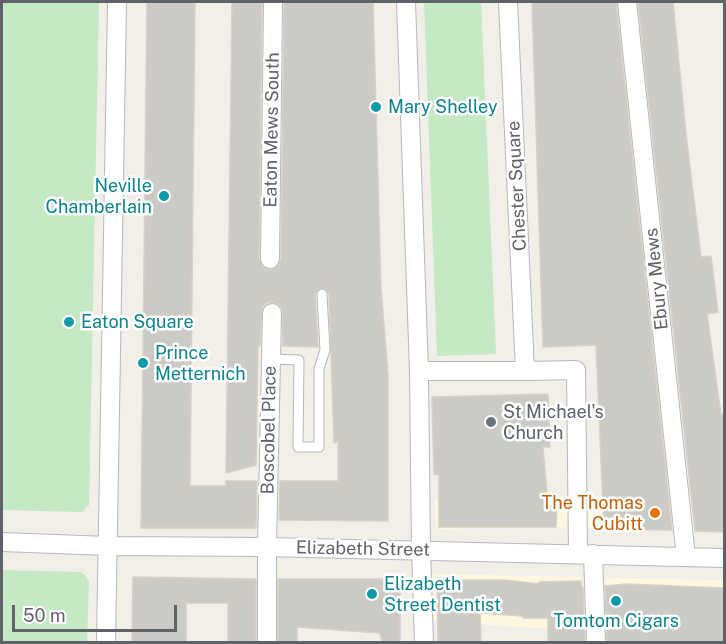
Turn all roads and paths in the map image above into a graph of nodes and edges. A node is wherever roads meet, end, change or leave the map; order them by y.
1 (117, 2) edge
2 (273, 2) edge
3 (406, 2) edge
4 (508, 2) edge
5 (627, 2) edge
6 (270, 260) dead end
7 (322, 294) dead end
8 (272, 313) dead end
9 (271, 359) junction
10 (419, 371) junction
11 (525, 371) junction
12 (2, 542) edge
13 (108, 546) junction
14 (267, 547) junction
15 (421, 550) junction
16 (586, 554) junction
17 (686, 557) junction
18 (724, 558) edge
19 (106, 642) edge
20 (267, 642) edge
21 (423, 642) edge
22 (596, 642) edge

1 - 13 street
2 - 6 street, Eaton Mews South
3 - 10 street
4 - 11 street, Chester Square
5 - 17 street, Ebury Mews
7 - 9 lane
8 - 9 street, Boscobel Place
9 - 14 street, Boscobel Place
10 - 11 street
10 - 15 street
11 - 16 street
12 - 13 street, Elizabeth Street
13 - 14 street, Elizabeth Street
13 - 19 street
14 - 15 street, Elizabeth Street
14 - 20 street, Boscobel Place
15 - 16 street, Elizabeth Street
15 - 21 street
16 - 17 street, Elizabeth Street
16 - 22 street
17 - 18 street, Elizabeth Street

